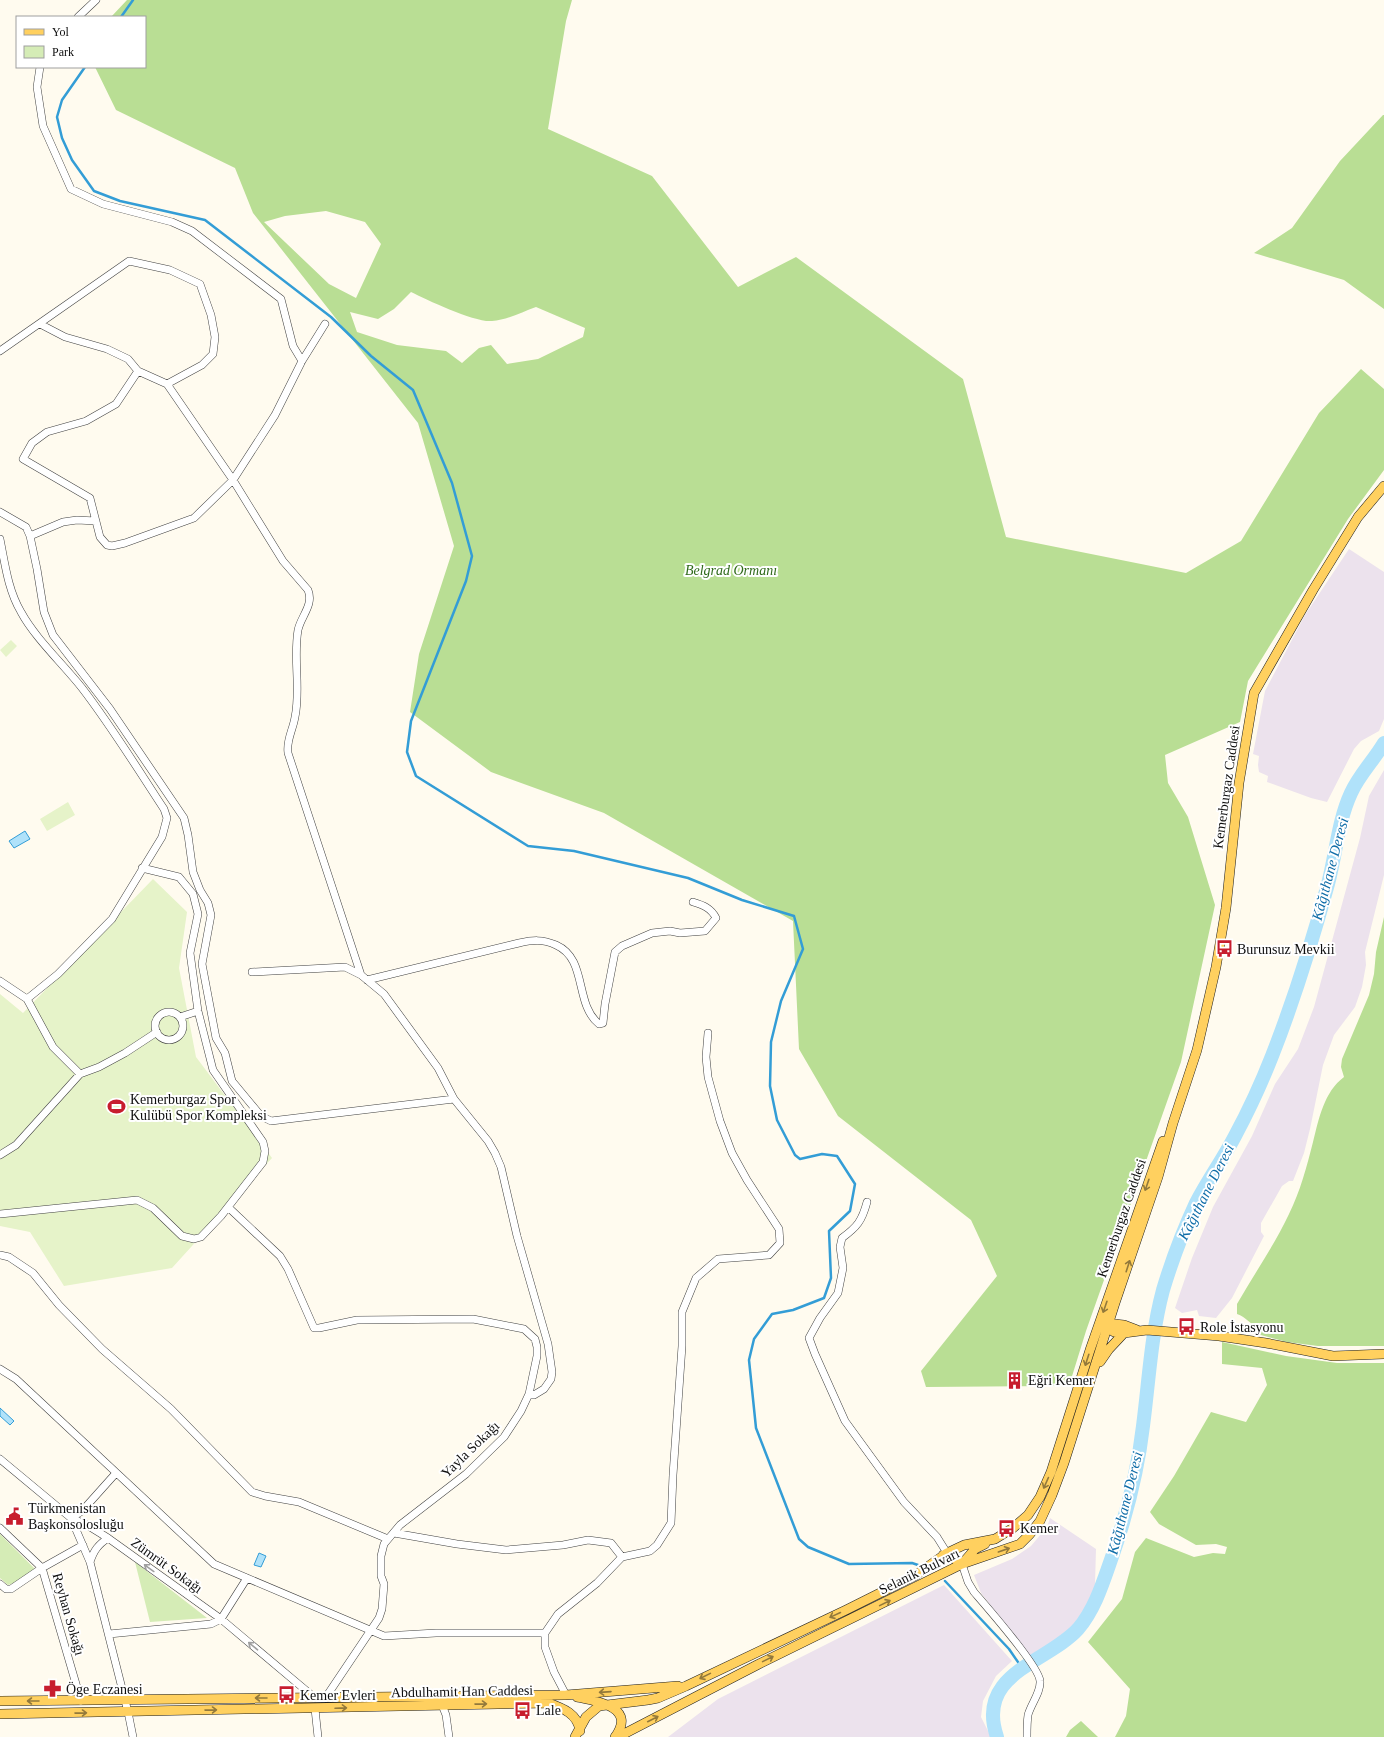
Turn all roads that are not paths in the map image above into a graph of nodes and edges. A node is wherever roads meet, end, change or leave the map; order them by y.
1 (96, 0) edge
2 (79, 16) edge
3 (40, 68) edge
4 (40, 324) junction
5 (324, 324) dead end
6 (0, 351) edge
7 (302, 360) junction
8 (138, 371) junction
9 (167, 384) junction
10 (233, 480) junction
11 (1384, 486) edge
12 (0, 512) edge
13 (96, 521) junction
14 (30, 536) junction
15 (0, 539) edge
16 (142, 868) junction
17 (693, 902) dead end
18 (252, 972) dead end
19 (364, 978) junction
20 (0, 982) edge
21 (27, 999) junction
22 (198, 1011) junction
23 (180, 1017) junction
24 (157, 1032) junction
25 (708, 1033) dead end
26 (80, 1074) junction
27 (454, 1099) junction
28 (1173, 1123) junction
29 (0, 1155) edge
30 (867, 1202) dead end
31 (228, 1207) junction
32 (0, 1214) edge
33 (0, 1255) edge
34 (1115, 1303) junction
35 (1105, 1325) junction
36 (1124, 1329) junction
37 (1384, 1354) edge
38 (1, 1368) edge
39 (1092, 1373) junction
40 (529, 1394) junction
41 (0, 1459) edge
42 (116, 1474) junction
43 (71, 1518) junction
44 (0, 1528) edge
45 (394, 1532) junction
46 (108, 1538) junction
47 (388, 1539) junction
48 (995, 1539) junction
49 (83, 1545) junction
50 (945, 1554) junction
51 (622, 1557) junction
52 (90, 1562) junction
53 (962, 1564) junction
54 (42, 1568) junction
55 (247, 1578) junction
56 (0, 1584) edge
57 (221, 1619) junction
58 (372, 1630) junction
59 (544, 1633) junction
60 (109, 1634) junction
61 (728, 1666) junction
62 (735, 1676) junction
63 (686, 1686) junction
64 (566, 1695) junction
65 (326, 1697) junction
66 (315, 1698) junction
67 (81, 1700) junction
68 (125, 1700) junction
69 (0, 1701) edge
70 (442, 1705) junction
71 (607, 1705) junction
72 (316, 1709) junction
73 (128, 1712) junction
74 (0, 1714) edge
75 (580, 1727) junction
76 (133, 1737) edge
77 (318, 1737) edge
78 (449, 1737) edge
79 (575, 1737) edge
80 (582, 1737) edge
81 (615, 1737) edge
82 (618, 1737) edge
83 (1027, 1737) edge

1 - 2 street
3 - 7 street
4 - 6 street
4 - 8 street
4 - 9 street
5 - 7 street
7 - 10 street
8 - 9 street
8 - 13 street
9 - 10 street
10 - 13 street
10 - 19 street
11 - 28 main road, Kemerburgaz Caddesi
12 - 14 street
13 - 14 street
14 - 27 street
15 - 16 street
16 - 21 street
16 - 22 street
17 - 19 street
18 - 19 street
19 - 27 street
20 - 21 street
21 - 26 street
22 - 23 street
22 - 31 street
23 - 24 street
23 - 24 street
24 - 26 street
25 - 51 street
26 - 29 street
27 - 40 street
34 -> 28 main road, Kemerburgaz Caddesi
28 -> 35 main road, Kemerburgaz Caddesi
30 - 50 street
31 - 32 street
31 - 40 street, Yayla Sokağı
33 - 47 street
34 - 35 main road, Kemerburgaz Caddesi
34 - 36 main road
35 - 36 main road
35 - 39 main road, Selanik Bulvarı
35 -> 48 main road, Selanik Bulvarı
36 - 37 main road
36 - 39 main road
38 - 42 street
53 -> 39 main road, Selanik Bulvarı
40 - 45 street, Yayla Sokağı
41 - 43 street, Zümrüt Sokağı
42 - 43 street
42 - 55 street
43 - 46 street, Zümrüt Sokağı
43 - 49 street
44 - 54 street, Reyhan Sokağı
45 - 47 street, Yayla Sokağı
45 - 51 street
46 - 52 street
57 -> 46 street, Zümrüt Sokağı
47 - 58 street, Yayla Sokağı
48 - 50 main road, Selanik Bulvarı
48 - 53 main road
49 - 52 street
49 - 54 street
50 - 53 main road
50 -> 61 main road, Selanik Bulvarı
51 - 59 street
52 - 60 street
62 -> 53 main road, Selanik Bulvarı
53 - 83 street
54 - 56 street
54 - 67 street, Reyhan Sokağı
55 - 57 street
55 - 58 street
57 - 60 street
66 -> 57 street, Zümrüt Sokağı
58 - 59 street
58 - 65 street, Yayla Sokağı
59 - 64 street
60 - 68 street
61 - 62 main road
61 -> 63 main road, Selanik Bulvarı
82 -> 62 main road, Selanik Bulvarı
63 -> 64 main road
63 - 71 main road, Selanik Bulvarı
64 - 65 main road
64 - 71 main road
65 - 66 main road
66 -> 68 main road
66 - 72 main road
67 - 68 main road
67 -> 69 main road
68 - 73 street
72 -> 70 main road, Abdulhamit Han Caddesi
70 -> 75 main road, Abdulhamit Han Caddesi
70 - 78 street
71 - 75 main road
71 - 81 main road
73 -> 72 main road, Abdulhamit Han Caddesi
72 - 77 street
74 -> 73 main road, Abdulhamit Han Caddesi
73 - 76 street
75 - 79 main road
75 - 80 main road

